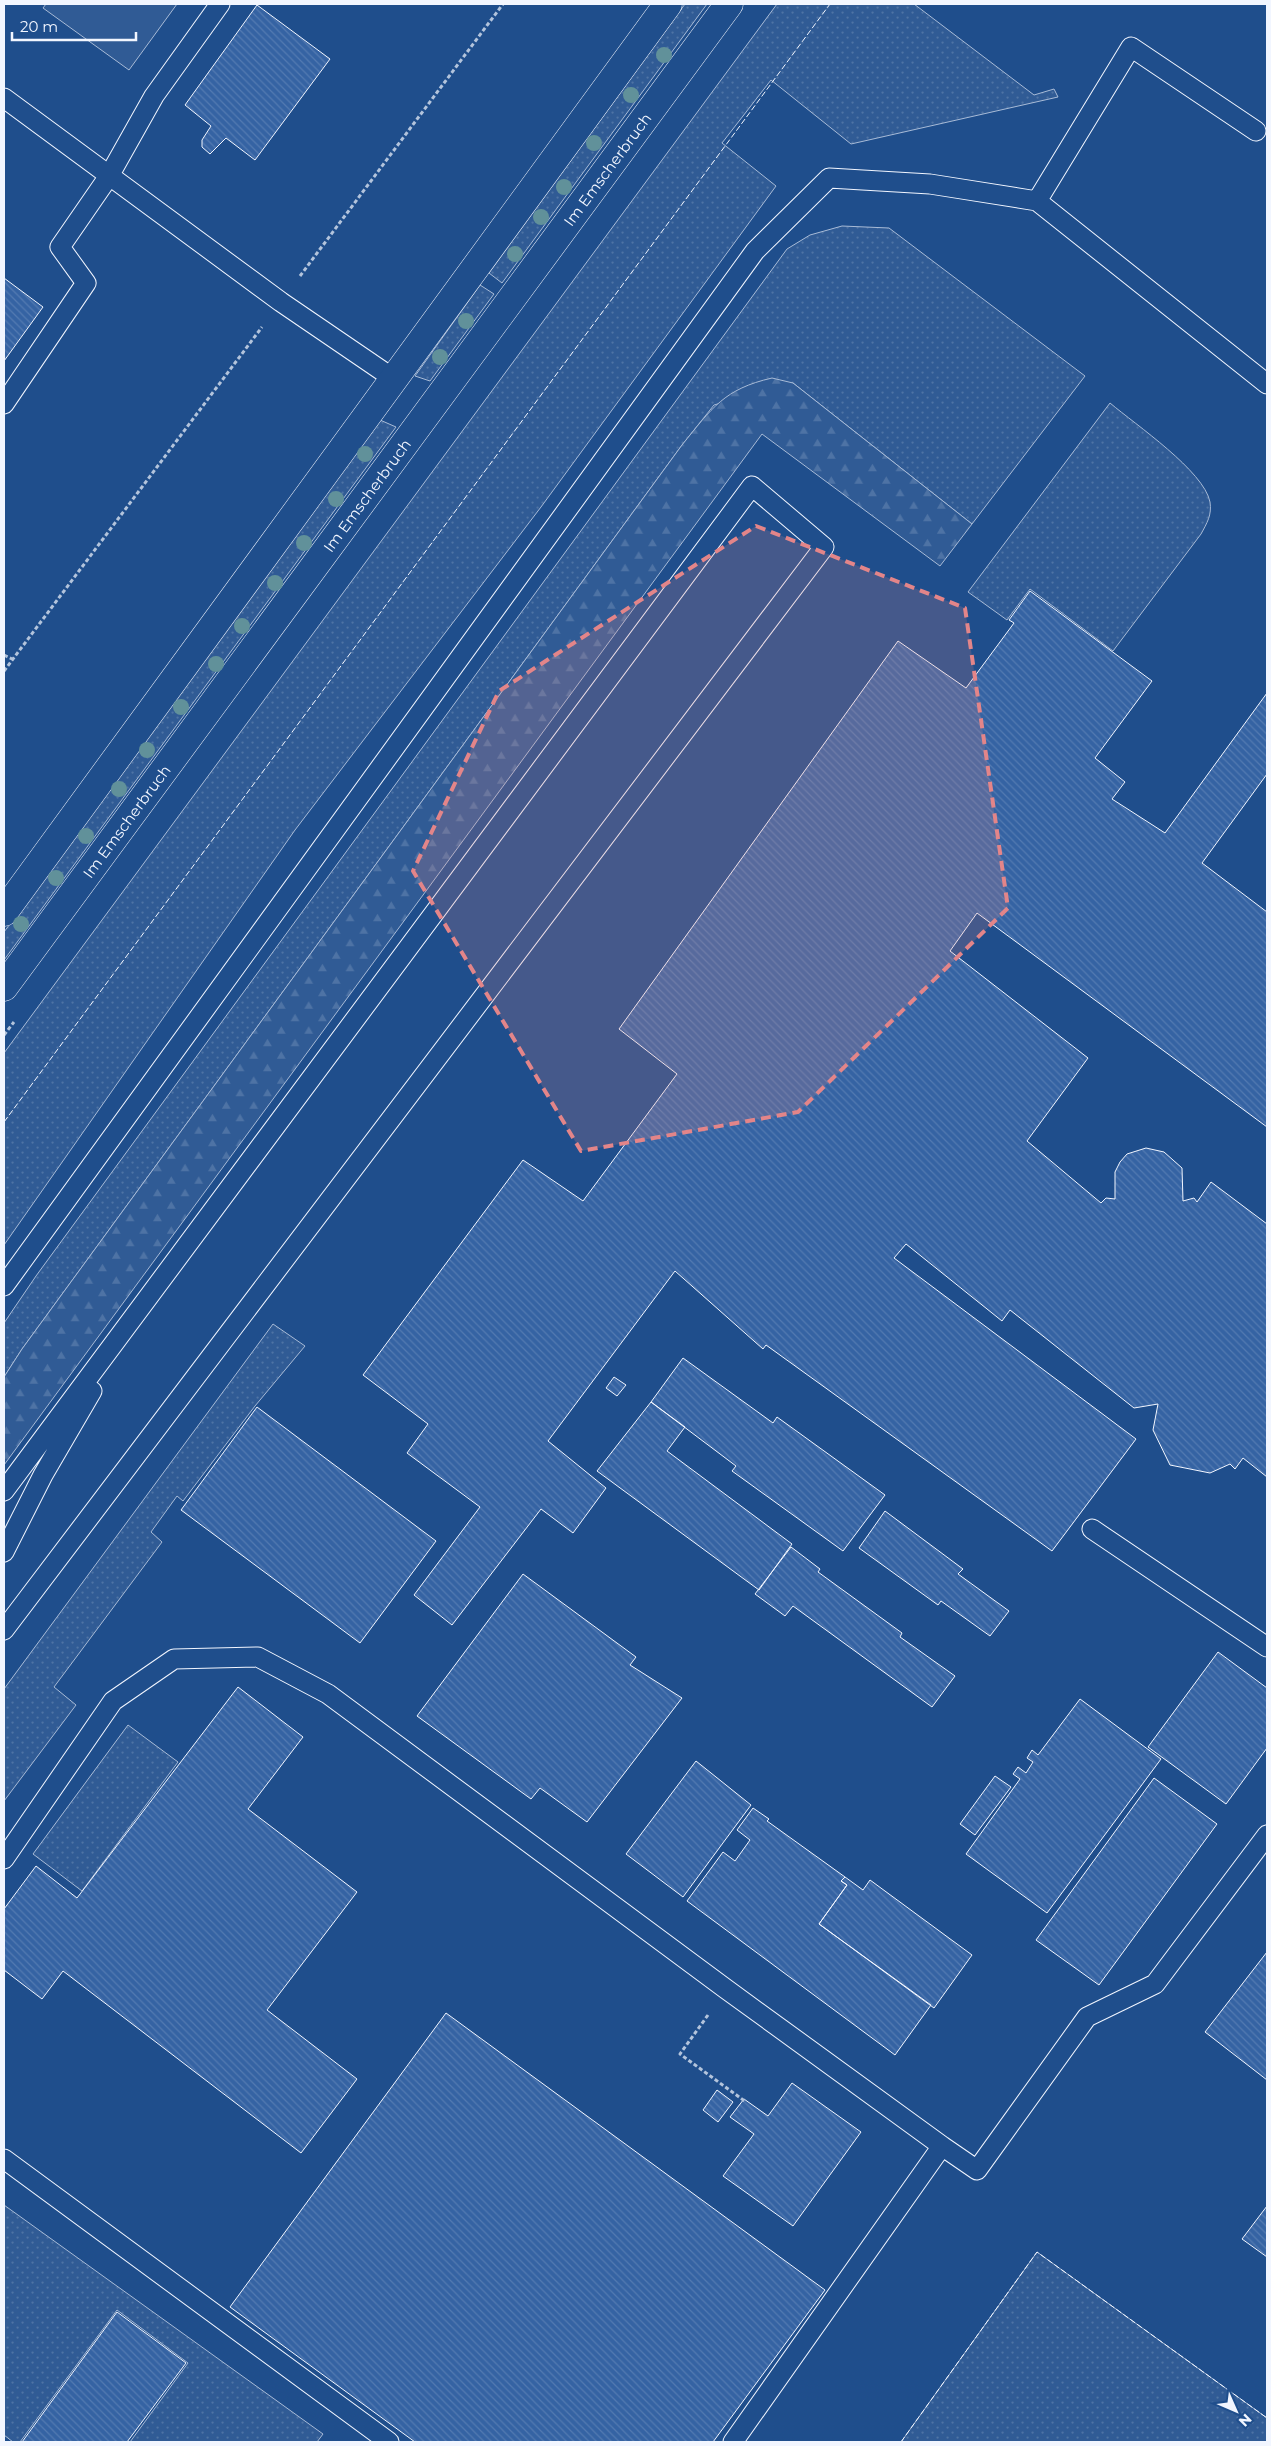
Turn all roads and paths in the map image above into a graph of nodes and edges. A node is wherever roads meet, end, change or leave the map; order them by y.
1 (220, 4) edge
2 (502, 4) edge
3 (668, 4) edge
4 (729, 4) edge
5 (4, 98) edge
6 (1256, 131) dead end
7 (109, 176) junction
8 (1037, 201) junction
9 (281, 302) junction
10 (394, 379) junction
11 (1267, 384) edge
12 (4, 404) edge
13 (4, 655) edge
14 (12, 658) junction
15 (4, 670) edge
16 (4, 912) edge
17 (4, 988) edge
18 (4, 1286) edge
19 (140, 1311) junction
20 (4, 1491) edge
21 (1092, 1529) dead end
22 (4, 1552) edge
23 (4, 1630) edge
24 (1267, 1647) edge
25 (1267, 1835) edge
26 (4, 1859) edge
27 (726, 1990) junction
28 (746, 2102) dead end
29 (942, 2146) junction
30 (4, 2158) edge
31 (389, 2442) edge
32 (733, 2442) edge

1 - 7 lane
2 - 9 path
3 - 10 main road
4 - 17 main road, Im Emscherbruch
5 - 7 lane
6 - 8 lane
7 - 9 lane
7 - 12 lane
8 - 11 lane
8 - 18 lane
9 - 10 lane
9 - 14 path
10 - 16 main road
13 - 14 path
14 - 15 path
19 - 20 lane
19 - 22 lane
19 - 23 lane
21 - 24 lane
25 - 29 lane
26 - 27 lane
27 - 28 path
27 - 29 lane
29 - 32 lane
30 - 31 lane

